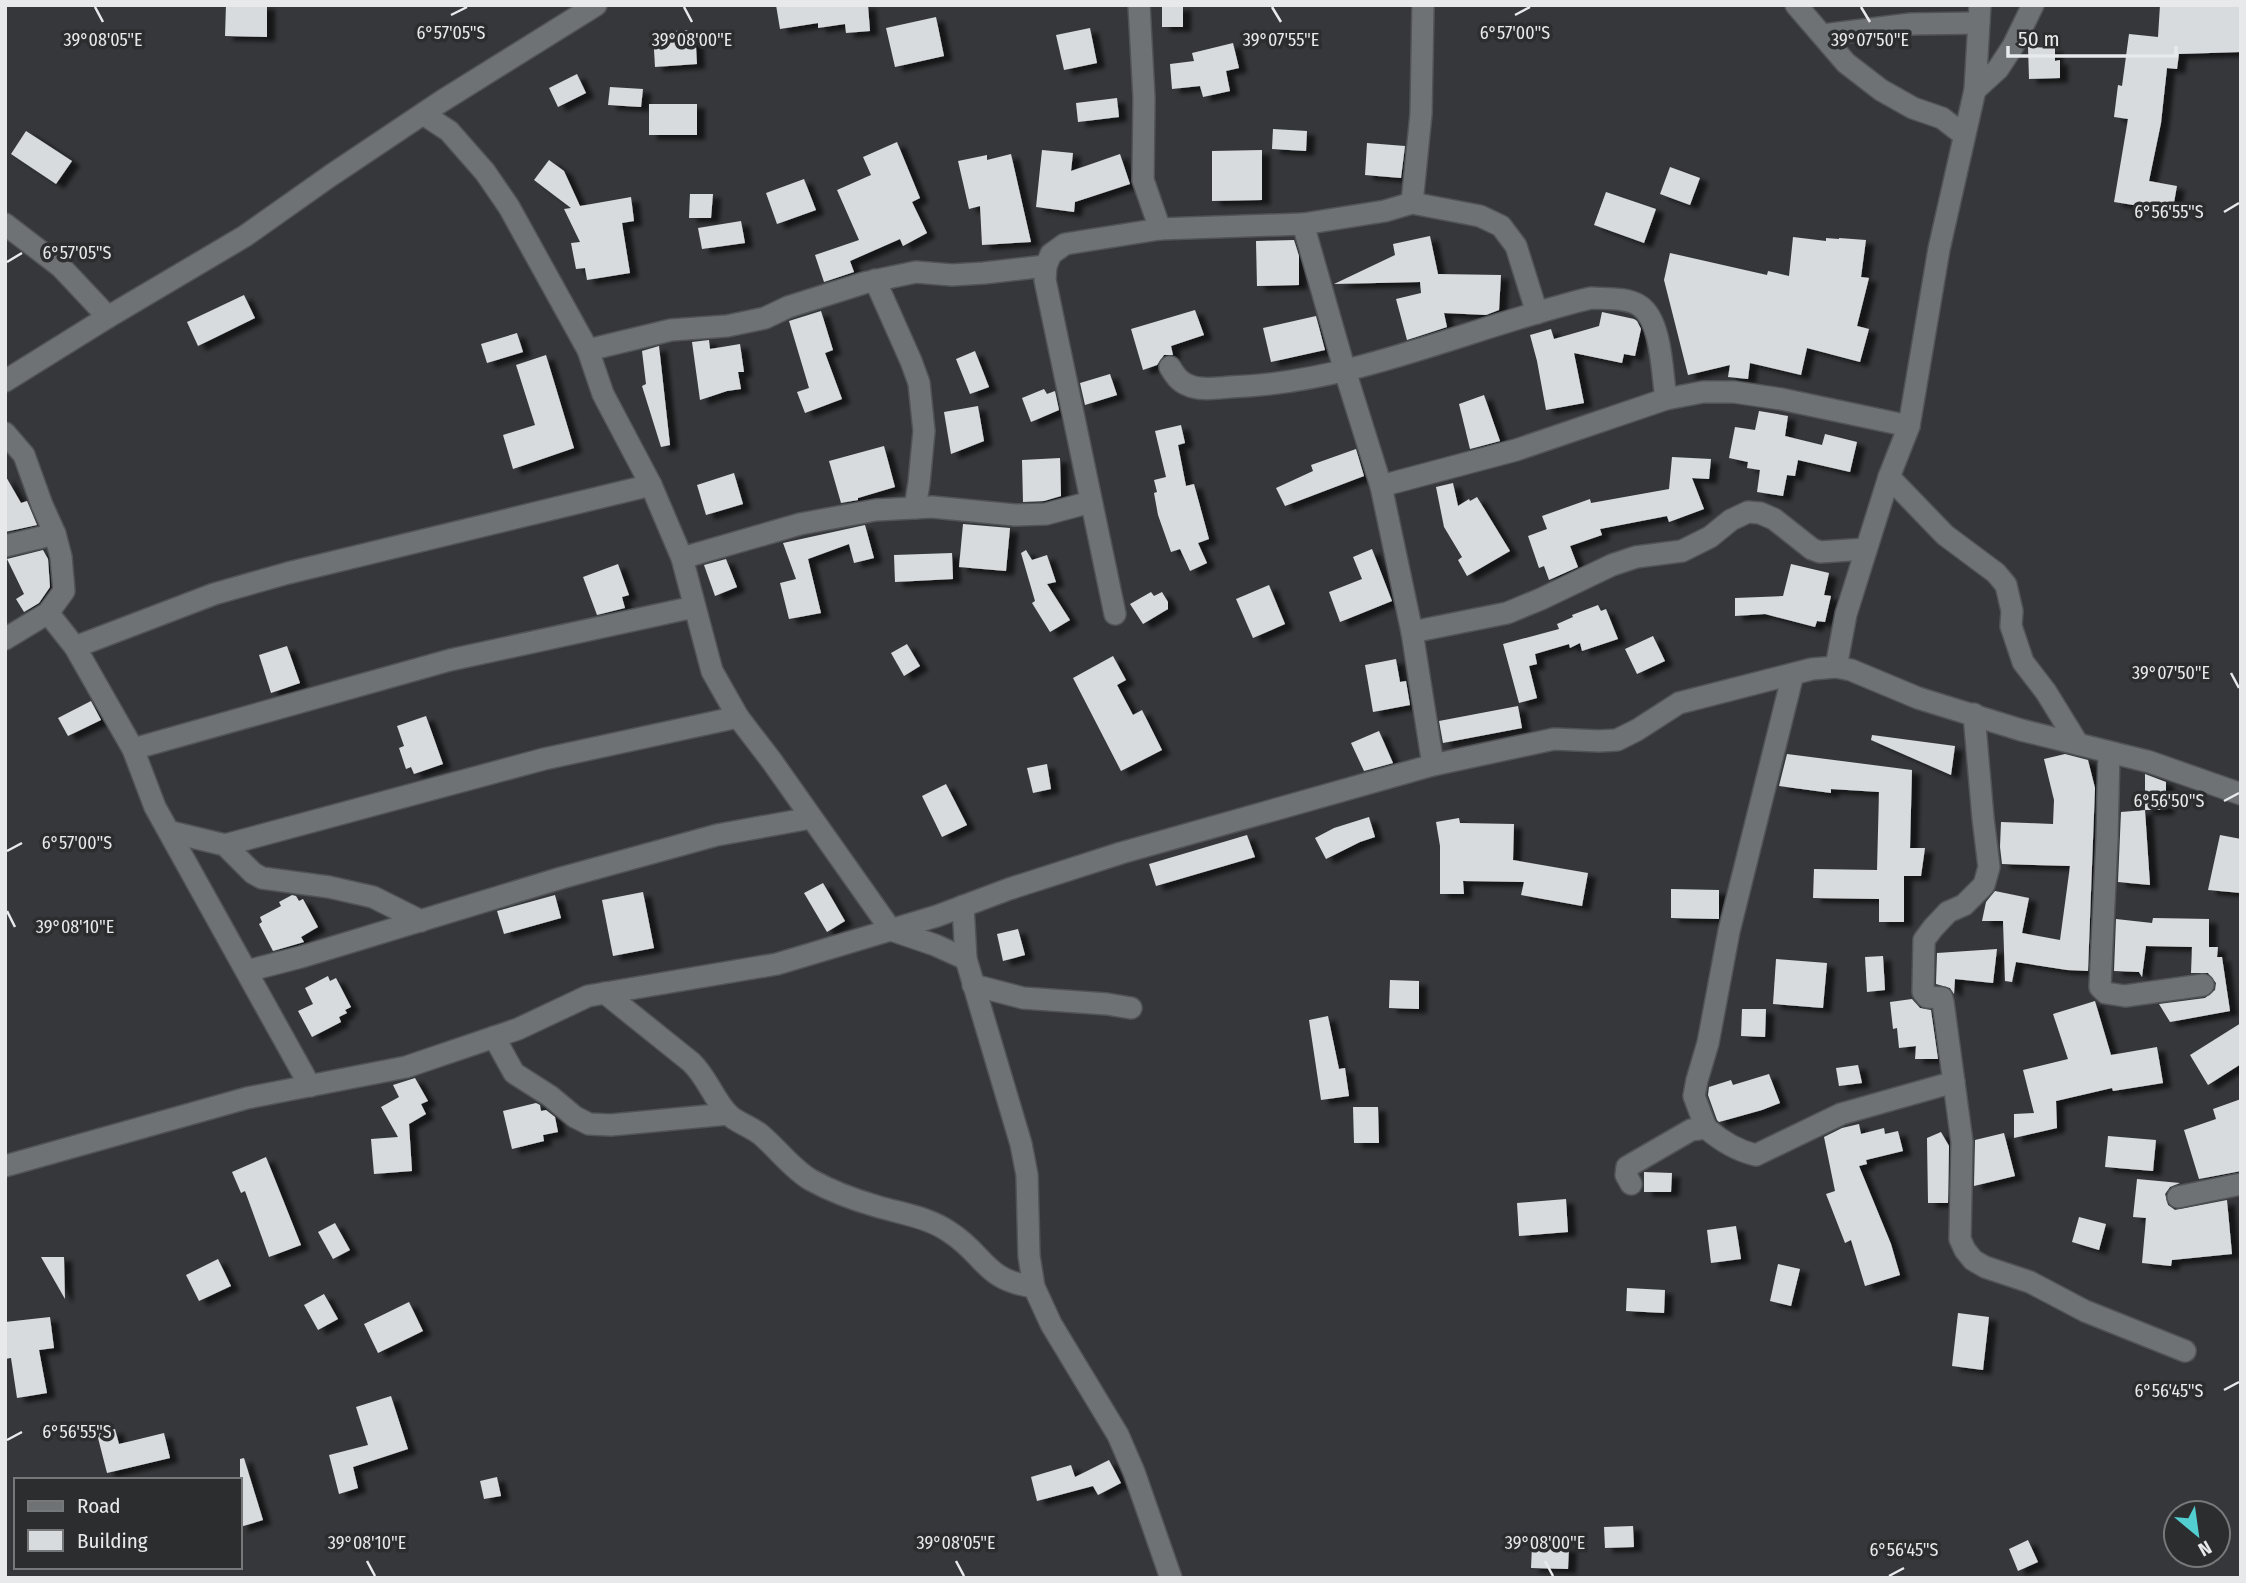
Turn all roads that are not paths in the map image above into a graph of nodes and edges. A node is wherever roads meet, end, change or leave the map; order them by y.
1 (596, 5) edge
2 (1139, 5) edge
3 (1423, 5) edge
4 (1796, 5) edge
5 (2033, 5) edge
6 (1980, 14) edge
7 (1823, 35) junction
8 (1975, 90) junction
9 (424, 114) junction
10 (1964, 135) junction
11 (1412, 203) junction
12 (5, 224) edge
13 (1303, 224) junction
14 (1160, 229) junction
15 (1046, 266) junction
16 (875, 280) junction
17 (1537, 313) junction
18 (108, 317) junction
19 (587, 350) junction
20 (1170, 367) dead end
21 (1345, 371) junction
22 (5, 381) edge
23 (1666, 399) junction
24 (1909, 426) junction
25 (5, 433) edge
26 (1889, 477) junction
27 (651, 485) junction
28 (1381, 486) junction
29 (1091, 502) junction
30 (915, 508) junction
31 (54, 534) junction
32 (5, 546) edge
33 (1866, 549) junction
34 (682, 558) junction
35 (695, 607) junction
36 (48, 613) junction
37 (1115, 614) dead end
38 (1412, 632) junction
39 (5, 639) edge
40 (75, 647) junction
41 (1836, 667) junction
42 (1793, 674) junction
43 (1974, 714) junction
44 (738, 716) junction
45 (2078, 744) junction
46 (133, 749) junction
47 (2109, 752) junction
48 (1433, 765) junction
49 (2241, 794) edge
50 (811, 818) junction
51 (171, 832) junction
52 (225, 845) junction
53 (963, 906) junction
54 (421, 921) junction
55 (891, 930) junction
56 (966, 959) junction
57 (247, 971) junction
58 (974, 985) junction
59 (2203, 985) dead end
60 (605, 993) junction
61 (1131, 1008) dead end
62 (494, 1037) junction
63 (1954, 1082) junction
64 (310, 1086) junction
65 (728, 1114) junction
66 (1706, 1128) junction
67 (5, 1166) edge
68 (1631, 1184) dead end
69 (2241, 1184) edge
70 (2178, 1196) dead end
71 (1034, 1287) junction
72 (2185, 1350) dead end
73 (1171, 1578) edge

1 - 9 street
2 - 14 street
3 - 11 street
4 - 7 street
5 - 8 street
6 - 7 street
6 - 8 street
7 - 10 street
8 - 10 street
9 - 18 street
9 - 19 street
10 - 24 street
11 - 13 street
11 - 17 street
12 - 18 street
13 - 14 street
13 - 21 street
14 - 15 street
15 - 16 street
15 - 29 street
16 - 19 street
16 - 30 street
17 - 21 street
17 - 23 street
18 - 22 street
19 - 27 street
20 - 21 street
21 - 28 street
23 - 24 street
23 - 28 street
24 - 26 street
25 - 31 street
26 - 33 street
26 - 45 street
27 - 34 street
27 - 40 street
28 - 38 street
29 - 30 street
29 - 37 street
30 - 34 street
31 - 32 street
31 - 36 street
33 - 38 street
33 - 41 street
34 - 35 street
35 - 44 street
35 - 46 street
36 - 39 street
36 - 40 street
38 - 48 street
40 - 46 street
41 - 42 street
41 - 43 street
42 - 48 street
42 - 66 street
43 - 45 street
43 - 63 street
44 - 50 street
44 - 52 street
45 - 47 street
46 - 51 street
47 - 49 street
47 - 59 street
48 - 53 street
50 - 54 street
50 - 55 street
51 - 52 street
51 - 57 street
52 - 54 street
53 - 55 street
53 - 56 street
54 - 57 street
55 - 56 street
55 - 60 street
56 - 58 street
57 - 64 street
58 - 61 street
58 - 71 street
60 - 62 street
60 - 65 street
62 - 64 street
62 - 65 street
63 - 66 street
63 - 72 street
64 - 67 street
65 - 71 street
66 - 68 street
69 - 70 street
71 - 73 street

